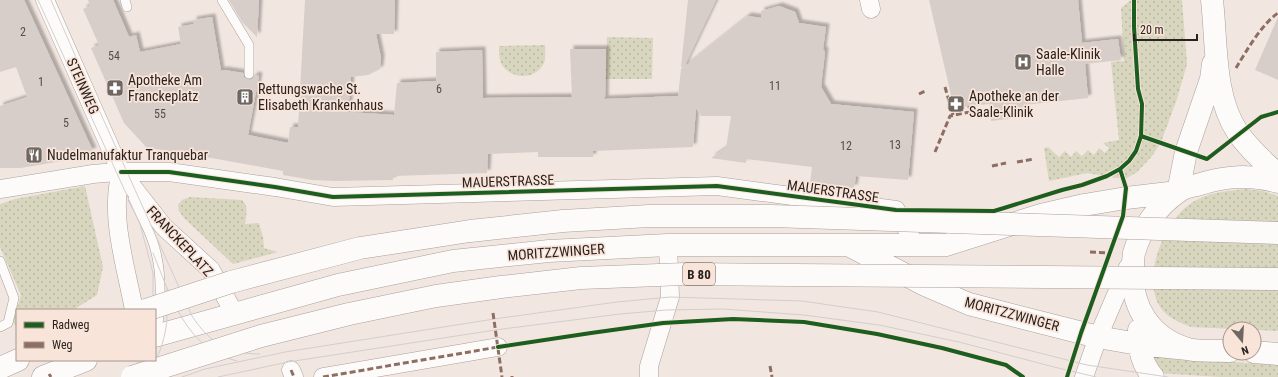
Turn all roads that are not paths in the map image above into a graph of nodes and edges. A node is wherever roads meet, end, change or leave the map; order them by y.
1 (45, 0) edge
2 (222, 0) edge
3 (1212, 0) edge
4 (1216, 49) junction
5 (249, 74) dead end
6 (121, 172) junction
7 (1278, 175) edge
8 (1278, 182) edge
9 (0, 188) edge
10 (1178, 192) junction
11 (1278, 233) edge
12 (847, 244) junction
13 (668, 245) junction
14 (916, 246) junction
15 (1134, 254) junction
16 (0, 261) edge
17 (1278, 279) edge
18 (134, 309) edge
19 (149, 309) edge
20 (1140, 309) junction
21 (234, 314) junction
22 (0, 327) edge
23 (1098, 337) junction
24 (156, 338) edge
25 (1138, 344) junction
26 (498, 347) dead end
27 (1188, 349) junction
28 (1222, 351) edge
29 (1262, 353) edge
30 (1278, 354) edge
31 (16, 361) edge
32 (84, 361) edge
33 (150, 361) edge
34 (0, 368) edge
35 (48, 376) edge
36 (132, 377) edge
37 (144, 377) edge
38 (324, 377) edge
39 (649, 377) edge
40 (1084, 377) edge
41 (1152, 377) edge

1 - 6 street, STEINWEG
2 - 5 lane
3 - 4 main road
4 - 7 main road
4 - 10 main road
6 - 9 street
6 - 14 street, MAUERSTRASSE
6 - 18 street
6 - 21 street, FRANCKEPLATZ
6 - 24 lane
8 - 10 main road
10 - 14 main road, MORITZZWINGER
10 - 15 main road
11 - 19 main road, bridge
12 - 13 main road, MORITZZWINGER
12 - 14 main road, MORITZZWINGER
12 - 23 main road, MORITZZWINGER
13 - 21 main road, MORITZZWINGER
13 - 39 street
15 - 20 main road
15 - 23 street
16 - 22 lane
17 - 36 main road, B 80, bridge
20 - 25 main road
20 - 27 main road
21 - 24 main road
23 - 25 main road, MORITZZWINGER
23 - 40 street
25 - 27 main road, MORITZZWINGER
25 - 41 main road
26 - 38 street
27 - 28 main road, MORITZZWINGER
29 - 30 main road
31 - 34 main road
32 - 35 main road
33 - 37 lane

